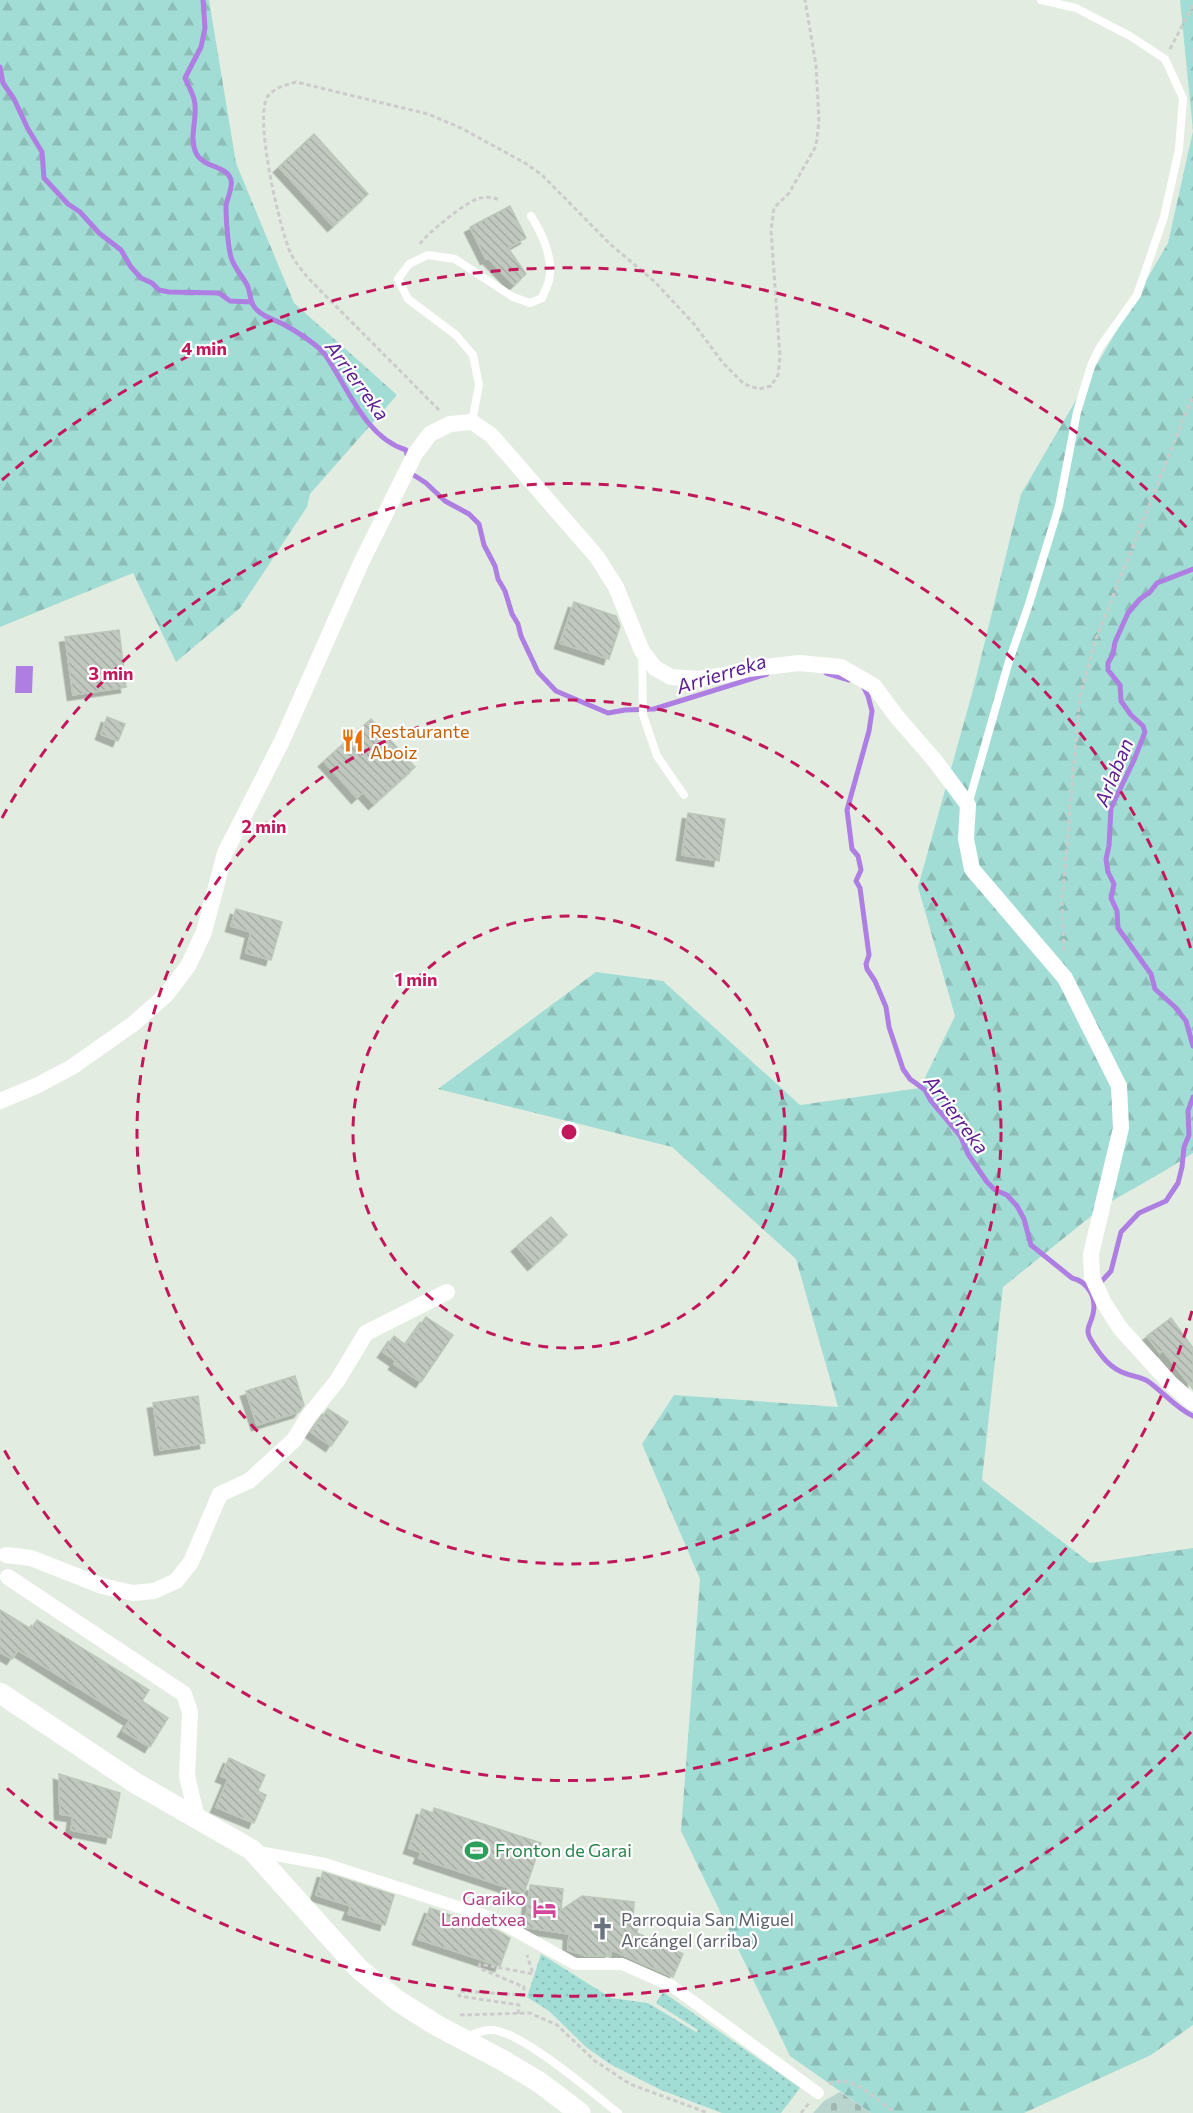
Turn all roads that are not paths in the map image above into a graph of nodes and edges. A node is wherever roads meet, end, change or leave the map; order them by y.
1 (1041, 0) edge
2 (531, 216) dead end
3 (472, 422) junction
4 (642, 651) junction
5 (684, 795) dead end
6 (968, 805) junction
7 (0, 1101) edge
8 (447, 1292) dead end
9 (1193, 1403) edge
10 (3, 1553) edge
11 (4, 1583) edge
12 (0, 1693) edge
13 (187, 1776) junction
14 (159, 1796) junction
15 (197, 1818) junction
16 (252, 1850) junction
17 (462, 2038) junction
18 (818, 2093) road end
19 (580, 2113) edge
20 (618, 2113) edge

1 - 6 lane
2 - 3 lane
3 - 4 street
3 - 7 street
4 - 5 lane
4 - 6 street
6 - 9 street
8 - 10 street
10 - 11 street
11 - 13 street
12 - 14 street
13 - 14 street
13 - 15 street
14 - 15 street
15 - 16 street
16 - 17 street
16 - 18 street
17 - 19 street
17 - 20 lane

